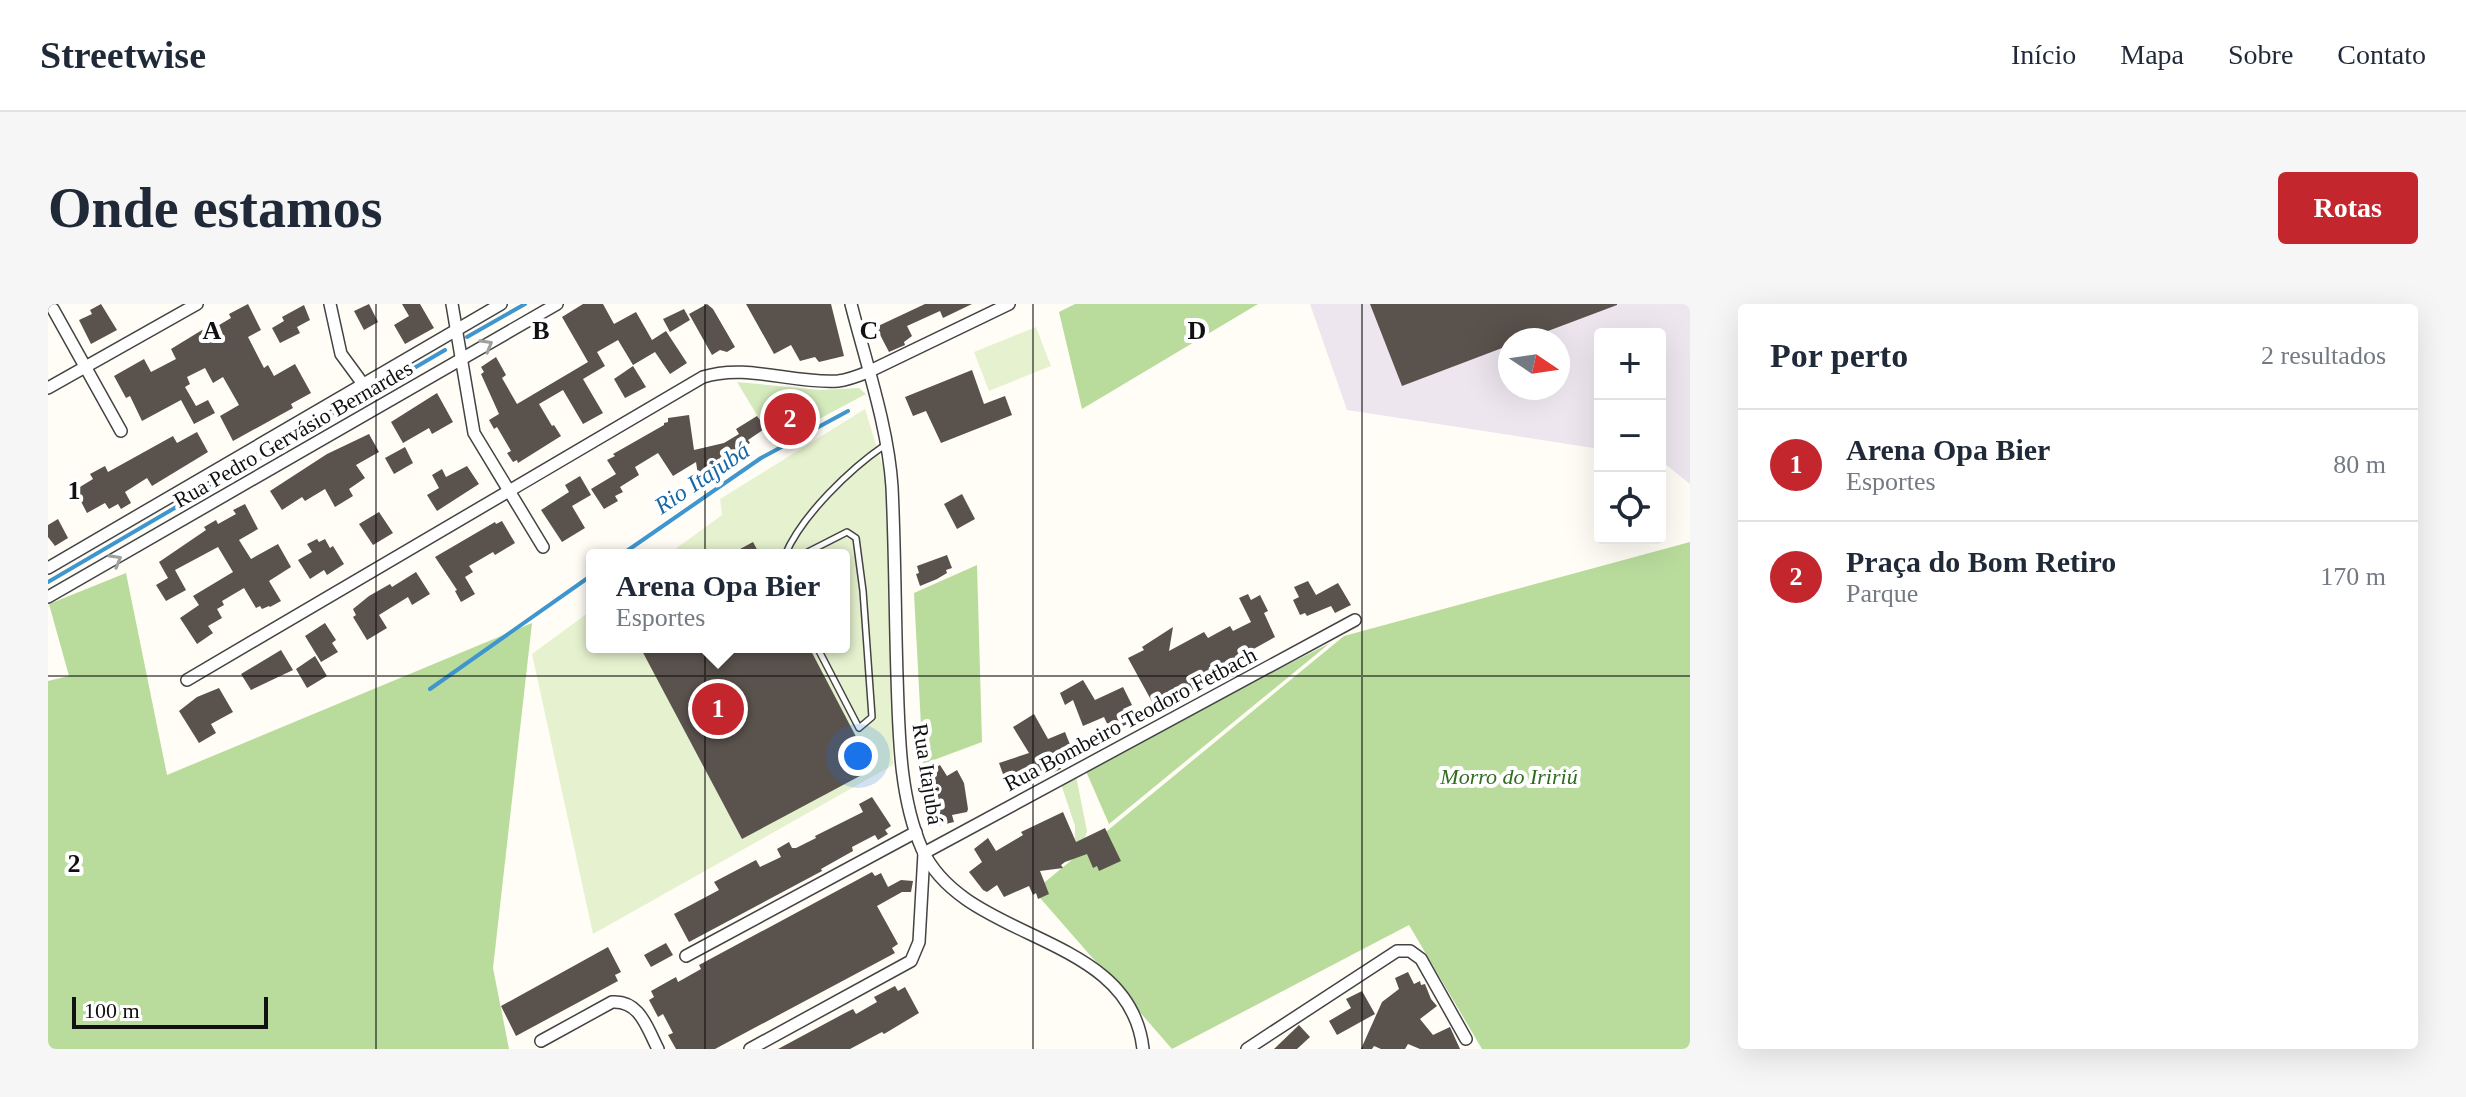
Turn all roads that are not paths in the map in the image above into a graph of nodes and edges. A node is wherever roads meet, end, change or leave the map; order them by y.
1 (197, 304) edge
2 (330, 304) edge
3 (452, 304) edge
4 (501, 304) edge
5 (557, 304) edge
6 (851, 304) edge
7 (1009, 304) edge
8 (53, 309) dead end
9 (457, 330) junction
10 (462, 360) junction
11 (86, 367) junction
12 (868, 372) junction
13 (363, 384) junction
14 (48, 388) edge
15 (121, 431) dead end
16 (886, 444) junction
17 (505, 493) junction
18 (543, 547) dead end
19 (788, 549) edge
20 (814, 549) edge
21 (48, 568) edge
22 (48, 597) edge
23 (1355, 620) dead end
24 (820, 653) edge
25 (187, 680) dead end
26 (916, 832) junction
27 (924, 853) junction
28 (686, 956) dead end
29 (1466, 1039) dead end
30 (541, 1041) dead end
31 (658, 1049) edge
32 (750, 1049) edge
33 (1143, 1049) edge
34 (1247, 1049) edge

1 - 11 street
2 - 13 street
3 - 9 street
4 - 9 street, Rua Pedro Gervásio Bernardes
10 -> 5 street, Rua Pedro Gervásio Bernardes
6 - 12 street, Rua Itajubá
7 - 12 street
8 - 11 street
9 - 10 street
9 - 13 street, Rua Pedro Gervásio Bernardes
10 - 17 street
22 -> 10 street, Rua Pedro Gervásio Bernardes
11 - 14 street
11 - 15 street
12 - 16 street, Rua Itajubá
12 - 17 street
13 - 21 street, Rua Pedro Gervásio Bernardes
16 - 19 lane
16 - 26 street, Rua Itajubá
17 - 18 street
17 - 25 street
20 - 24 lane
23 - 27 street, Rua Bombeiro Teodoro Fetbach
26 - 27 street, Rua Itajubá
26 - 28 street
27 - 32 street
27 - 33 street, Rua Itajubá
29 - 34 street
30 - 31 street

